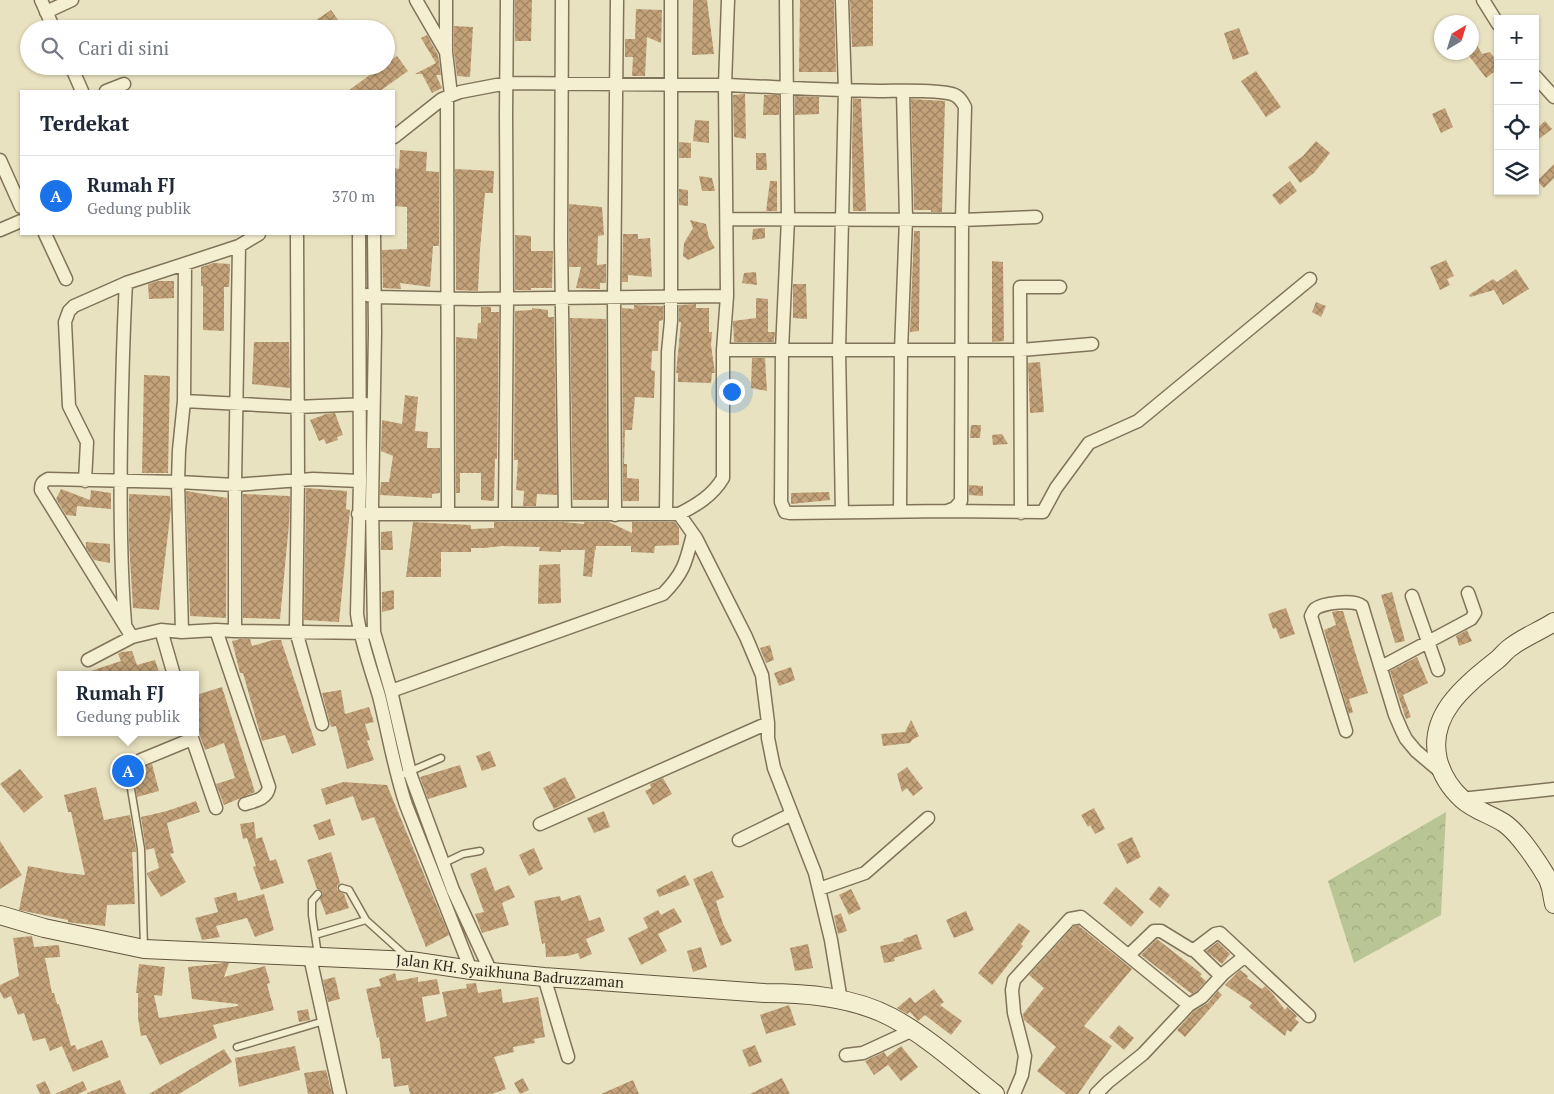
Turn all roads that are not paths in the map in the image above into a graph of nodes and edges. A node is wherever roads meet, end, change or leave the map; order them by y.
1 (72, 0) edge
2 (416, 0) edge
3 (446, 0) edge
4 (507, 0) edge
5 (562, 0) edge
6 (616, 0) edge
7 (671, 0) edge
8 (728, 0) edge
9 (786, 0) edge
10 (842, 0) edge
11 (1483, 0) edge
12 (43, 6) edge
13 (1494, 18) edge
14 (50, 20) edge
15 (446, 52) junction
16 (75, 75) edge
17 (1539, 80) edge
18 (507, 83) junction
19 (562, 83) junction
20 (124, 84) dead end
21 (616, 84) junction
22 (670, 84) junction
23 (725, 85) junction
24 (786, 87) junction
25 (82, 90) edge
26 (109, 90) edge
27 (845, 90) junction
28 (903, 91) junction
29 (449, 96) junction
30 (1554, 97) edge
31 (395, 137) edge
32 (0, 160) edge
33 (20, 205) edge
34 (906, 218) junction
35 (1036, 218) dead end
36 (727, 219) junction
37 (788, 219) junction
38 (842, 219) junction
39 (962, 220) junction
40 (20, 221) edge
41 (0, 230) edge
42 (45, 235) edge
43 (257, 235) edge
44 (298, 235) edge
45 (359, 235) edge
46 (374, 235) edge
47 (238, 246) junction
48 (184, 264) junction
49 (66, 279) dead end
50 (1310, 279) dead end
51 (126, 283) junction
52 (1060, 287) dead end
53 (360, 293) junction
54 (727, 296) junction
55 (375, 297) junction
56 (448, 297) junction
57 (614, 297) junction
58 (670, 297) junction
59 (507, 298) junction
60 (561, 298) junction
61 (1092, 344) dead end
62 (723, 350) junction
63 (782, 350) junction
64 (839, 350) junction
65 (1021, 350) junction
66 (901, 351) junction
67 (962, 351) junction
68 (184, 401) junction
69 (374, 402) junction
70 (236, 404) junction
71 (359, 404) junction
72 (298, 407) junction
73 (298, 480) junction
74 (85, 481) junction
75 (360, 481) junction
76 (120, 482) junction
77 (178, 482) junction
78 (235, 485) junction
79 (900, 511) junction
80 (947, 511) junction
81 (842, 512) junction
82 (1021, 513) junction
83 (358, 514) junction
84 (372, 514) junction
85 (448, 514) junction
86 (505, 514) junction
87 (565, 514) junction
88 (672, 514) junction
89 (616, 515) junction
90 (693, 534) junction
91 (1468, 593) dead end
92 (1412, 596) dead end
93 (1554, 622) edge
94 (125, 625) junction
95 (161, 630) junction
96 (216, 630) junction
97 (182, 632) junction
98 (234, 632) junction
99 (296, 632) junction
100 (374, 632) junction
101 (360, 634) junction
102 (132, 637) junction
103 (1429, 642) junction
104 (88, 660) dead end
105 (1380, 667) junction
106 (1438, 670) dead end
107 (173, 671) edge
108 (391, 691) junction
109 (768, 723) junction
110 (322, 724) dead end
111 (1346, 731) dead end
112 (191, 736) edge
113 (441, 758) dead end
114 (141, 760) dead end
115 (128, 771) dead end
116 (410, 773) junction
117 (1443, 774) junction
118 (397, 778) junction
119 (1554, 789) edge
120 (1461, 798) junction
121 (245, 804) dead end
122 (216, 808) dead end
123 (792, 814) junction
124 (928, 818) dead end
125 (540, 824) dead end
126 (740, 840) dead end
127 (480, 851) dead end
128 (437, 865) junction
129 (342, 888) dead end
130 (819, 889) junction
131 (318, 894) dead end
132 (1554, 904) edge
133 (0, 915) edge
134 (366, 920) junction
135 (315, 935) junction
136 (144, 949) junction
137 (1194, 950) junction
138 (1129, 956) junction
139 (314, 957) junction
140 (1244, 957) junction
141 (411, 961) junction
142 (470, 970) junction
143 (491, 972) junction
144 (1221, 976) junction
145 (544, 978) junction
146 (842, 1001) junction
147 (1188, 1006) junction
148 (1310, 1016) dead end
149 (325, 1021) junction
150 (913, 1030) junction
151 (236, 1047) dead end
152 (846, 1055) dead end
153 (568, 1057) dead end
154 (340, 1094) edge
155 (995, 1094) edge
156 (1014, 1094) edge
157 (1096, 1094) edge

1 - 12 street
2 - 15 street
3 - 15 street
4 - 18 street
5 - 19 street
6 - 21 street
7 - 22 street
8 - 23 street
9 - 24 street
10 - 27 street
11 - 13 street
12 - 14 street
15 - 29 street
16 - 25 street
17 - 30 street
18 - 19 street
18 - 29 street
18 - 59 street
19 - 21 street
19 - 60 street
20 - 26 street
21 - 22 street
21 - 57 street
22 - 23 street
22 - 58 street
23 - 24 street
23 - 36 street
24 - 27 street
24 - 37 street
27 - 28 street
27 - 38 street
28 - 34 street
28 - 39 street
29 - 31 street
29 - 56 street
32 - 33 street
34 - 38 street
34 - 39 street
34 - 66 street
35 - 39 street
36 - 37 street
36 - 54 street
37 - 38 street
37 - 63 street
38 - 64 street
39 - 67 street
40 - 41 street
42 - 49 street
43 - 47 street
44 - 72 street
45 - 53 street
46 - 55 street
47 - 48 street
47 - 70 street
48 - 51 street
48 - 68 street
50 - 82 street
51 - 74 street
51 - 76 street
52 - 65 street
53 - 55 street
53 - 71 street
54 - 58 street
54 - 62 street
55 - 56 street
55 - 69 street
56 - 59 street
56 - 85 street
57 - 58 street
57 - 60 street
57 - 89 street
58 - 88 street
59 - 60 street
59 - 86 street
60 - 87 street
61 - 65 street
62 - 63 street
62 - 88 street
63 - 64 street
63 - 81 street
64 - 66 street
64 - 81 street
65 - 67 street
65 - 82 street
66 - 67 street
66 - 79 street
67 - 80 street
68 - 70 street
68 - 77 street
69 - 71 street
69 - 84 street
70 - 72 street
70 - 78 street
71 - 72 street
71 - 75 street
72 - 73 street
73 - 75 street
73 - 78 street
73 - 99 street
74 - 76 street
74 - 94 street
75 - 83 street
76 - 77 street
76 - 94 street
77 - 78 street
77 - 97 street
78 - 98 street
79 - 80 street
79 - 81 street
80 - 82 street
83 - 84 street
83 - 101 street
84 - 85 street
84 - 100 street
85 - 86 street
86 - 87 street
87 - 89 street
88 - 89 street
88 - 90 street
90 - 108 street
90 - 109 street
91 - 103 street
92 - 103 street
93 - 117 main road
94 - 102 street
95 - 97 street
95 - 102 street
95 - 107 street
96 - 97 street
96 - 98 street
96 - 121 street
98 - 99 street
99 - 101 street
99 - 110 street
100 - 101 street
100 - 108 street
101 - 118 street
102 - 104 street
103 - 105 street
103 - 106 street
105 - 111 street
105 - 117 street
108 - 116 street
109 - 123 street
109 - 125 street
112 - 114 street
112 - 122 street
113 - 116 lane
115 - 136 lane
116 - 118 lane
116 - 128 street
117 - 120 main road
118 - 128 street
119 - 120 street
120 - 132 main road
123 - 126 street
123 - 130 street
124 - 130 street
127 - 128 lane
128 - 142 street
128 - 143 street
129 - 134 lane
130 - 146 street
131 - 135 lane
133 - 136 main road, Jalan KH. Syaikhuna Badruzzaman
134 - 135 lane
134 - 141 lane
135 - 139 lane
136 - 139 main road, Jalan KH. Syaikhuna Badruzzaman
137 - 138 street
137 - 140 street
137 - 144 street
138 - 147 street
138 - 156 street
139 - 141 main road, Jalan KH. Syaikhuna Badruzzaman
139 - 149 street
140 - 144 street
140 - 148 street
141 - 142 main road, Jalan KH. Syaikhuna Badruzzaman
142 - 143 main road, Jalan KH. Syaikhuna Badruzzaman
143 - 145 main road, Jalan KH. Syaikhuna Badruzzaman
144 - 147 street
145 - 146 main road, Jalan KH. Syaikhuna Badruzzaman
145 - 153 street
146 - 150 main road, Jalan KH. Syaikhuna Badruzzaman
147 - 157 street
149 - 151 lane
149 - 154 street
150 - 152 street
150 - 155 main road, Jalan KH. Syaikhuna Badruzzaman

